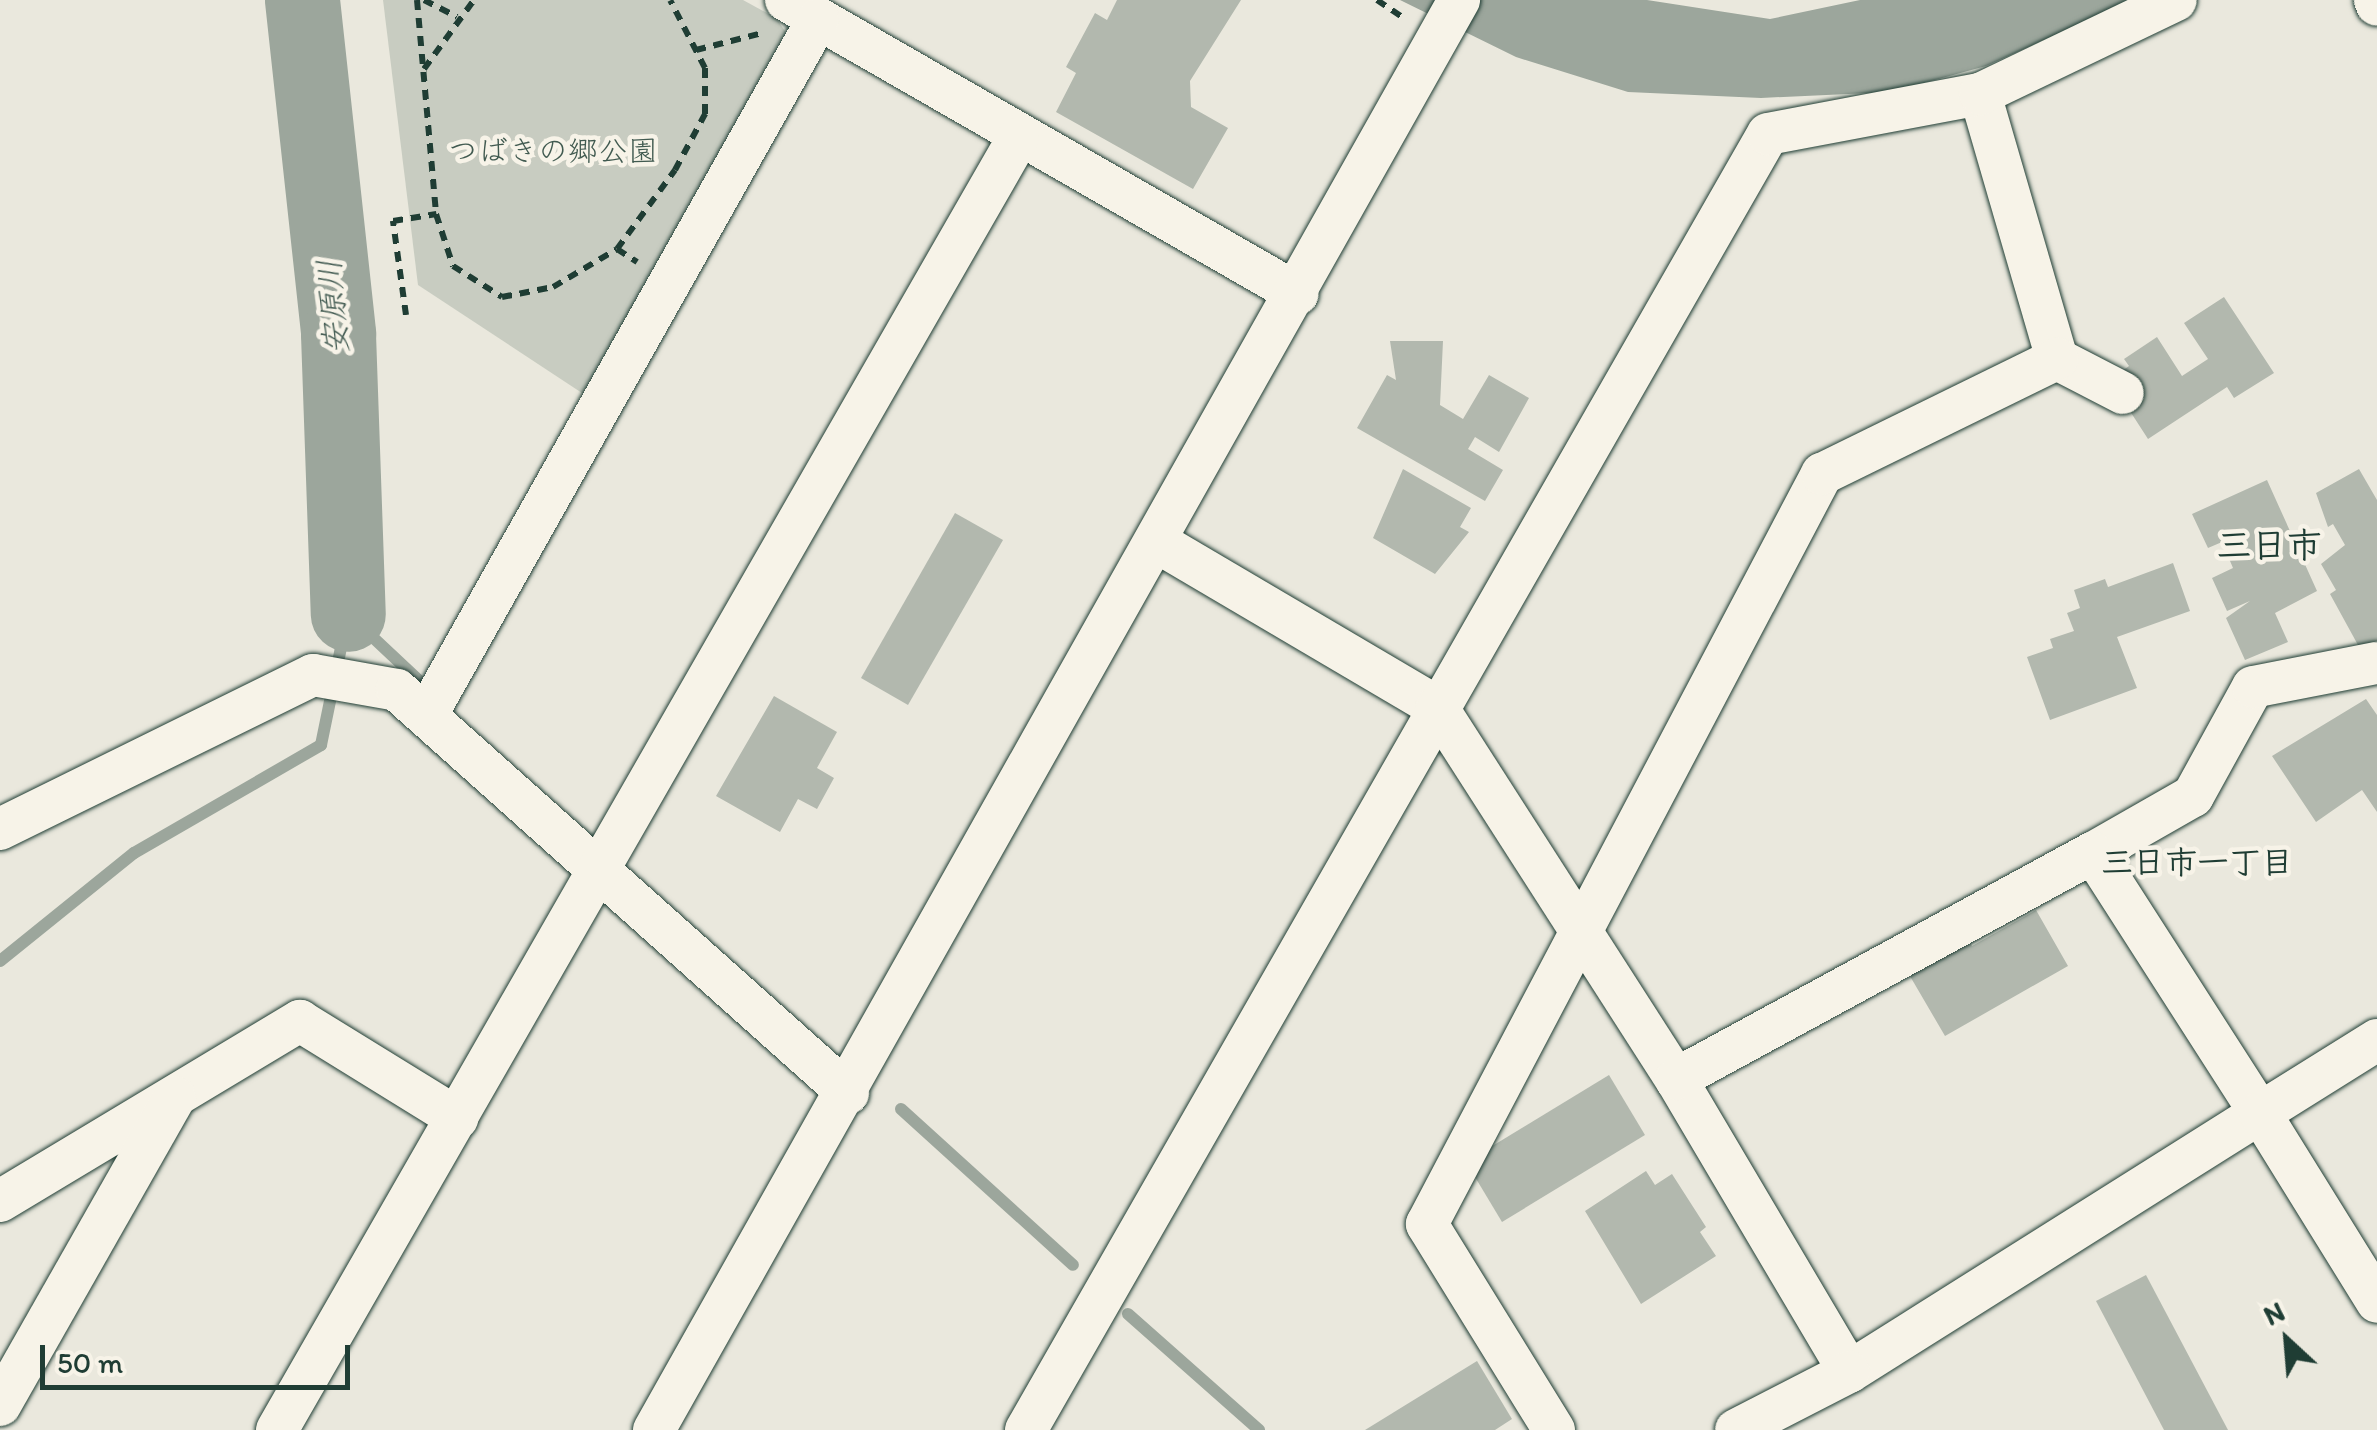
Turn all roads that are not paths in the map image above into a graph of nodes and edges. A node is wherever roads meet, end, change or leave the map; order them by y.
1 (1459, 0) edge
2 (2176, 0) edge
3 (802, 9) edge
4 (1980, 94) junction
5 (1018, 138) junction
6 (1298, 294) junction
7 (2057, 360) junction
8 (2123, 393) dead end
9 (1157, 542) junction
10 (2377, 663) edge
11 (425, 698) junction
12 (1437, 707) junction
13 (0, 828) edge
14 (2092, 853) junction
15 (606, 856) junction
16 (1580, 926) junction
17 (2377, 1040) edge
18 (1676, 1079) junction
19 (848, 1094) junction
20 (176, 1096) junction
21 (2260, 1113) junction
22 (457, 1118) junction
23 (0, 1201) edge
24 (2377, 1302) edge
25 (1849, 1372) junction
26 (0, 1405) edge
27 (277, 1430) edge
28 (654, 1430) edge
29 (1026, 1430) edge
30 (1554, 1430) edge
31 (1736, 1430) edge

1 - 6 street
2 - 4 street
3 - 5 street
3 - 11 street
4 - 7 street
4 - 12 street
5 - 6 street
5 - 15 street
6 - 9 street
7 - 8 street
7 - 16 street
9 - 12 street
9 - 19 street
10 - 14 street
11 - 13 street
11 - 15 street
12 - 16 street
12 - 29 street
14 - 18 street
14 - 21 street
15 - 19 street
15 - 22 street
16 - 18 street
16 - 30 street
17 - 21 street
18 - 25 street
19 - 28 street
20 - 22 street
20 - 23 street
20 - 26 street
21 - 24 street
21 - 25 street
22 - 27 street
25 - 31 street

